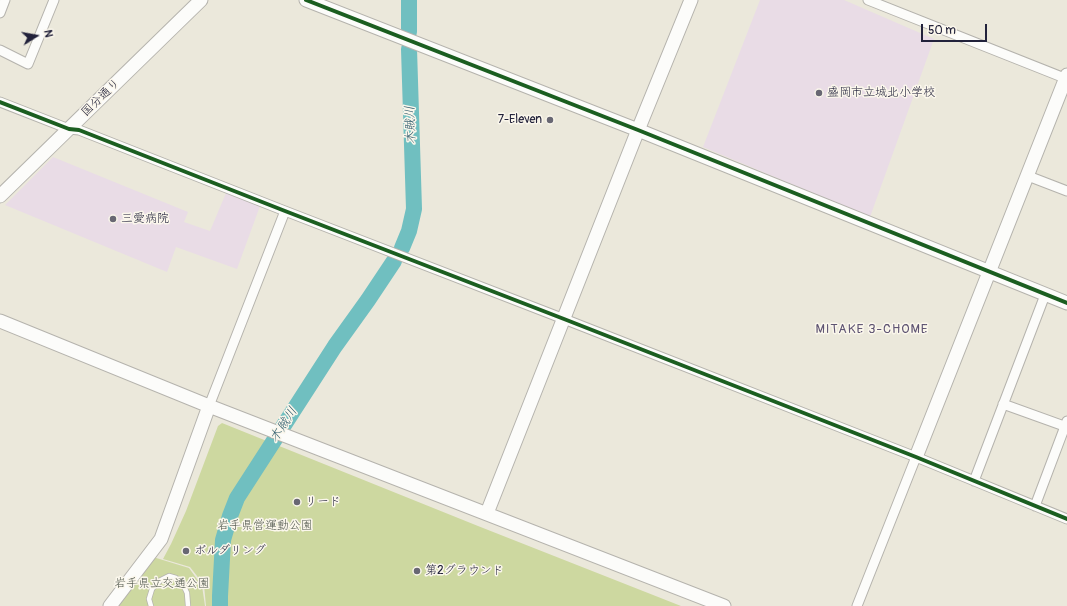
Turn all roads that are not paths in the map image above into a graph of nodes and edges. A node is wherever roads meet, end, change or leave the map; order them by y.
1 (5, 0) edge
2 (54, 0) edge
3 (201, 0) edge
4 (306, 0) edge
5 (691, 0) edge
6 (868, 0) edge
7 (0, 13) edge
8 (0, 50) edge
9 (1067, 78) edge
10 (0, 102) edge
11 (68, 129) junction
12 (638, 130) junction
13 (1028, 176) junction
14 (1067, 191) edge
15 (0, 196) edge
16 (285, 212) junction
17 (989, 272) junction
18 (1045, 295) junction
19 (1067, 303) edge
20 (564, 319) junction
21 (0, 321) edge
22 (1003, 404) junction
23 (209, 406) junction
24 (1066, 424) edge
25 (916, 456) junction
26 (974, 480) junction
27 (1035, 506) junction
28 (487, 514) junction
29 (1067, 519) edge
30 (110, 606) edge
31 (151, 606) edge
32 (188, 606) edge
33 (724, 606) edge
34 (857, 606) edge

1 - 7 street
2 - 8 street
3 - 11 street, 国分通り
4 - 12 street
5 - 12 street
6 - 9 street
9 - 13 street
10 - 11 street
11 - 15 street, 国分通り
11 - 16 street
12 - 17 street
12 - 20 street
13 - 14 street
13 - 17 street
16 - 20 street
16 - 23 street
17 - 18 street
17 - 25 street
18 - 19 street
18 - 22 street
20 - 25 street
20 - 28 street
21 - 23 street
22 - 24 street
22 - 26 street
23 - 28 street
23 - 30 street
24 - 27 street
25 - 26 street
25 - 34 street
26 - 27 street
27 - 29 street
28 - 33 street
31 - 32 lane

